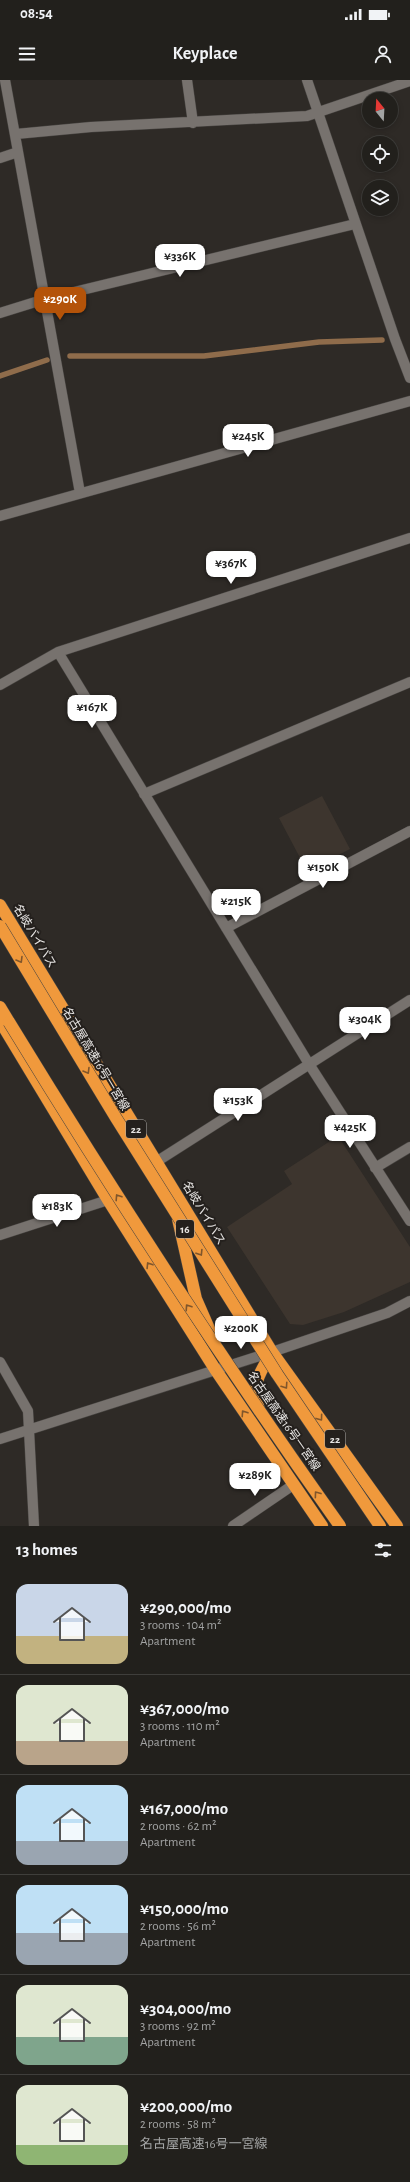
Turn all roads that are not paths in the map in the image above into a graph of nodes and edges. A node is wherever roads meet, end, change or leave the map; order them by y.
1 (5, 80) edge
2 (187, 80) edge
3 (307, 80) edge
4 (410, 81) edge
5 (317, 112) junction
6 (193, 123) junction
7 (16, 134) junction
8 (18, 152) junction
9 (0, 158) edge
10 (355, 224) junction
11 (45, 299) junction
12 (0, 313) edge
13 (410, 378) edge
14 (410, 401) edge
15 (80, 493) junction
16 (0, 516) edge
17 (410, 538) edge
18 (58, 652) junction
19 (410, 682) edge
20 (0, 685) edge
21 (144, 794) junction
22 (410, 831) edge
23 (0, 906) edge
24 (0, 926) edge
25 (226, 928) junction
26 (410, 1000) edge
27 (0, 1007) edge
28 (1, 1024) edge
29 (309, 1064) junction
30 (410, 1147) edge
31 (156, 1162) junction
32 (375, 1168) junction
33 (108, 1200) junction
34 (410, 1221) edge
35 (0, 1235) edge
36 (410, 1301) edge
37 (272, 1352) junction
38 (0, 1362) edge
39 (215, 1369) junction
40 (31, 1430) junction
41 (0, 1439) edge
42 (273, 1456) junction
43 (293, 1485) junction
44 (34, 1526) edge
45 (233, 1526) edge
46 (322, 1526) edge
47 (340, 1526) edge
48 (380, 1526) edge
49 (397, 1526) edge

1 - 7 street
2 - 6 street
3 - 5 street
4 - 5 street
5 - 6 street
5 - 10 street
6 - 7 street
7 - 8 street
8 - 9 street
8 - 11 street
10 - 11 street
10 - 13 street
11 - 12 street
11 - 15 street
14 - 15 street
15 - 16 street
17 - 18 street
18 - 20 street
18 - 21 street
19 - 21 street
21 - 25 street
22 - 25 street
23 - 31 highway, 名岐バイパス / 22
24 -> 48 highway, 名古屋高速16号一宮線 / 16, bridge
25 - 29 street
26 - 29 street
47 -> 27 highway, 名古屋高速16号一宮線, bridge
28 - 33 highway
29 - 31 street
29 - 32 street
30 - 32 street
31 - 37 highway, 名岐バイパス / 22
31 - 39 highway
32 - 34 street
33 - 35 street
39 -> 33 highway
36 - 37 street
37 - 39 street
37 - 42 highway
37 -> 49 highway, 名岐バイパス / 22
38 - 40 street
39 - 40 street
42 -> 39 highway
40 - 41 street
40 - 44 street
42 - 43 highway
43 - 45 street
43 - 46 highway

